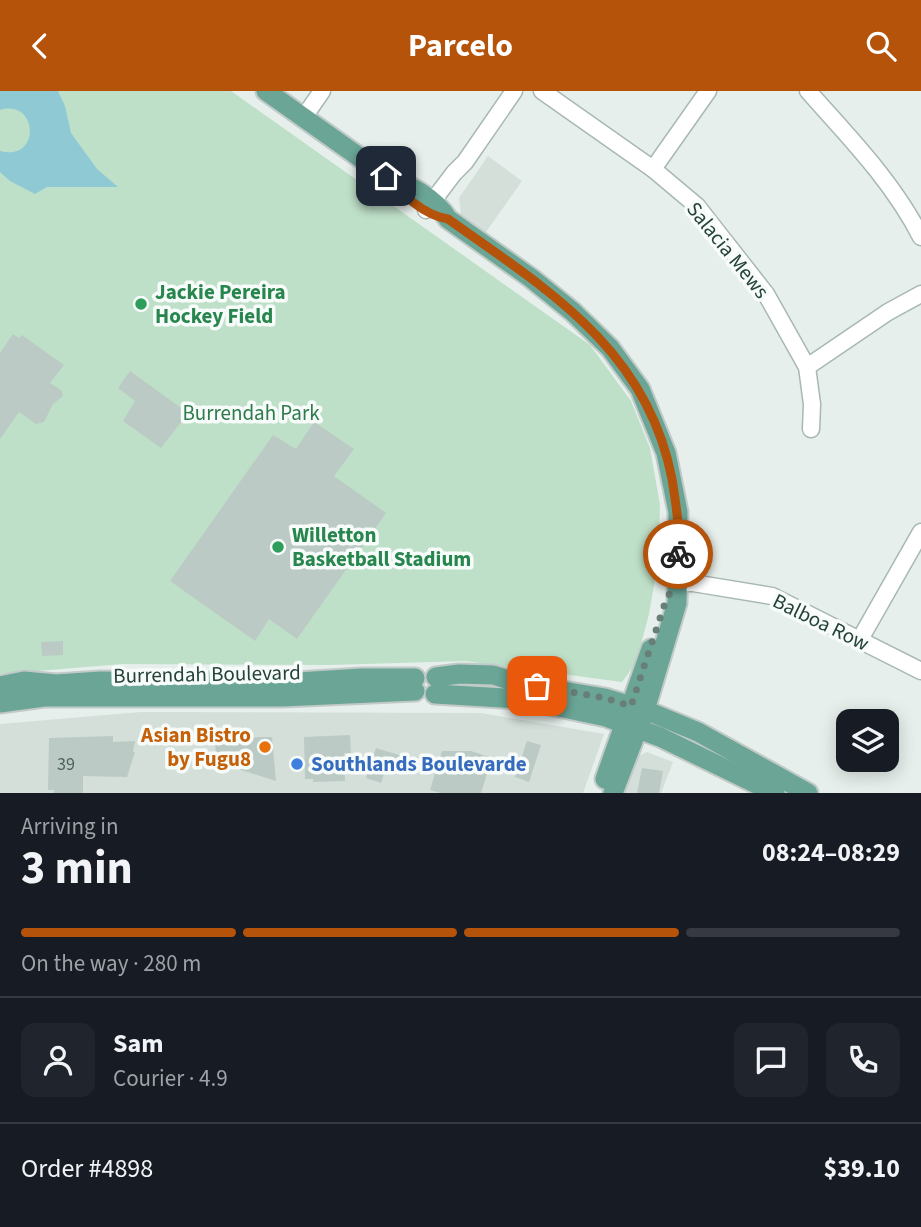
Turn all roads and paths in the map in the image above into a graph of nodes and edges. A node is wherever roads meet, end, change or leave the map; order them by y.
1 (266, 91) edge
2 (322, 91) edge
3 (514, 91) edge
4 (542, 91) edge
5 (708, 91) edge
6 (808, 91) edge
7 (304, 117) junction
8 (653, 169) junction
9 (436, 211) junction
10 (921, 237) edge
11 (921, 294) edge
12 (807, 366) junction
13 (811, 429) dead end
14 (921, 532) edge
15 (676, 583) junction
16 (859, 641) junction
17 (921, 671) edge
18 (0, 686) edge
19 (344, 687) junction
20 (0, 703) edge
21 (635, 717) junction
22 (600, 793) edge
23 (613, 793) edge
24 (775, 793) edge
25 (808, 793) edge

1 - 7 main road
2 - 7 street
3 - 9 street
4 - 8 street, Salacia Mews
5 - 8 street
6 - 10 street
7 - 9 main road
8 - 12 street, Salacia Mews
9 - 15 main road
11 - 12 street
12 - 13 street, Salacia Mews
14 - 16 street
15 - 16 street, Balboa Row
15 - 21 main road
16 - 17 street, Balboa Row
18 - 19 main road, Burrendah Boulevard
19 - 20 main road, Burrendah Boulevard
19 - 21 main road, Burrendah Boulevard
21 - 22 main road
21 - 23 main road
21 - 24 main road
21 - 25 main road

